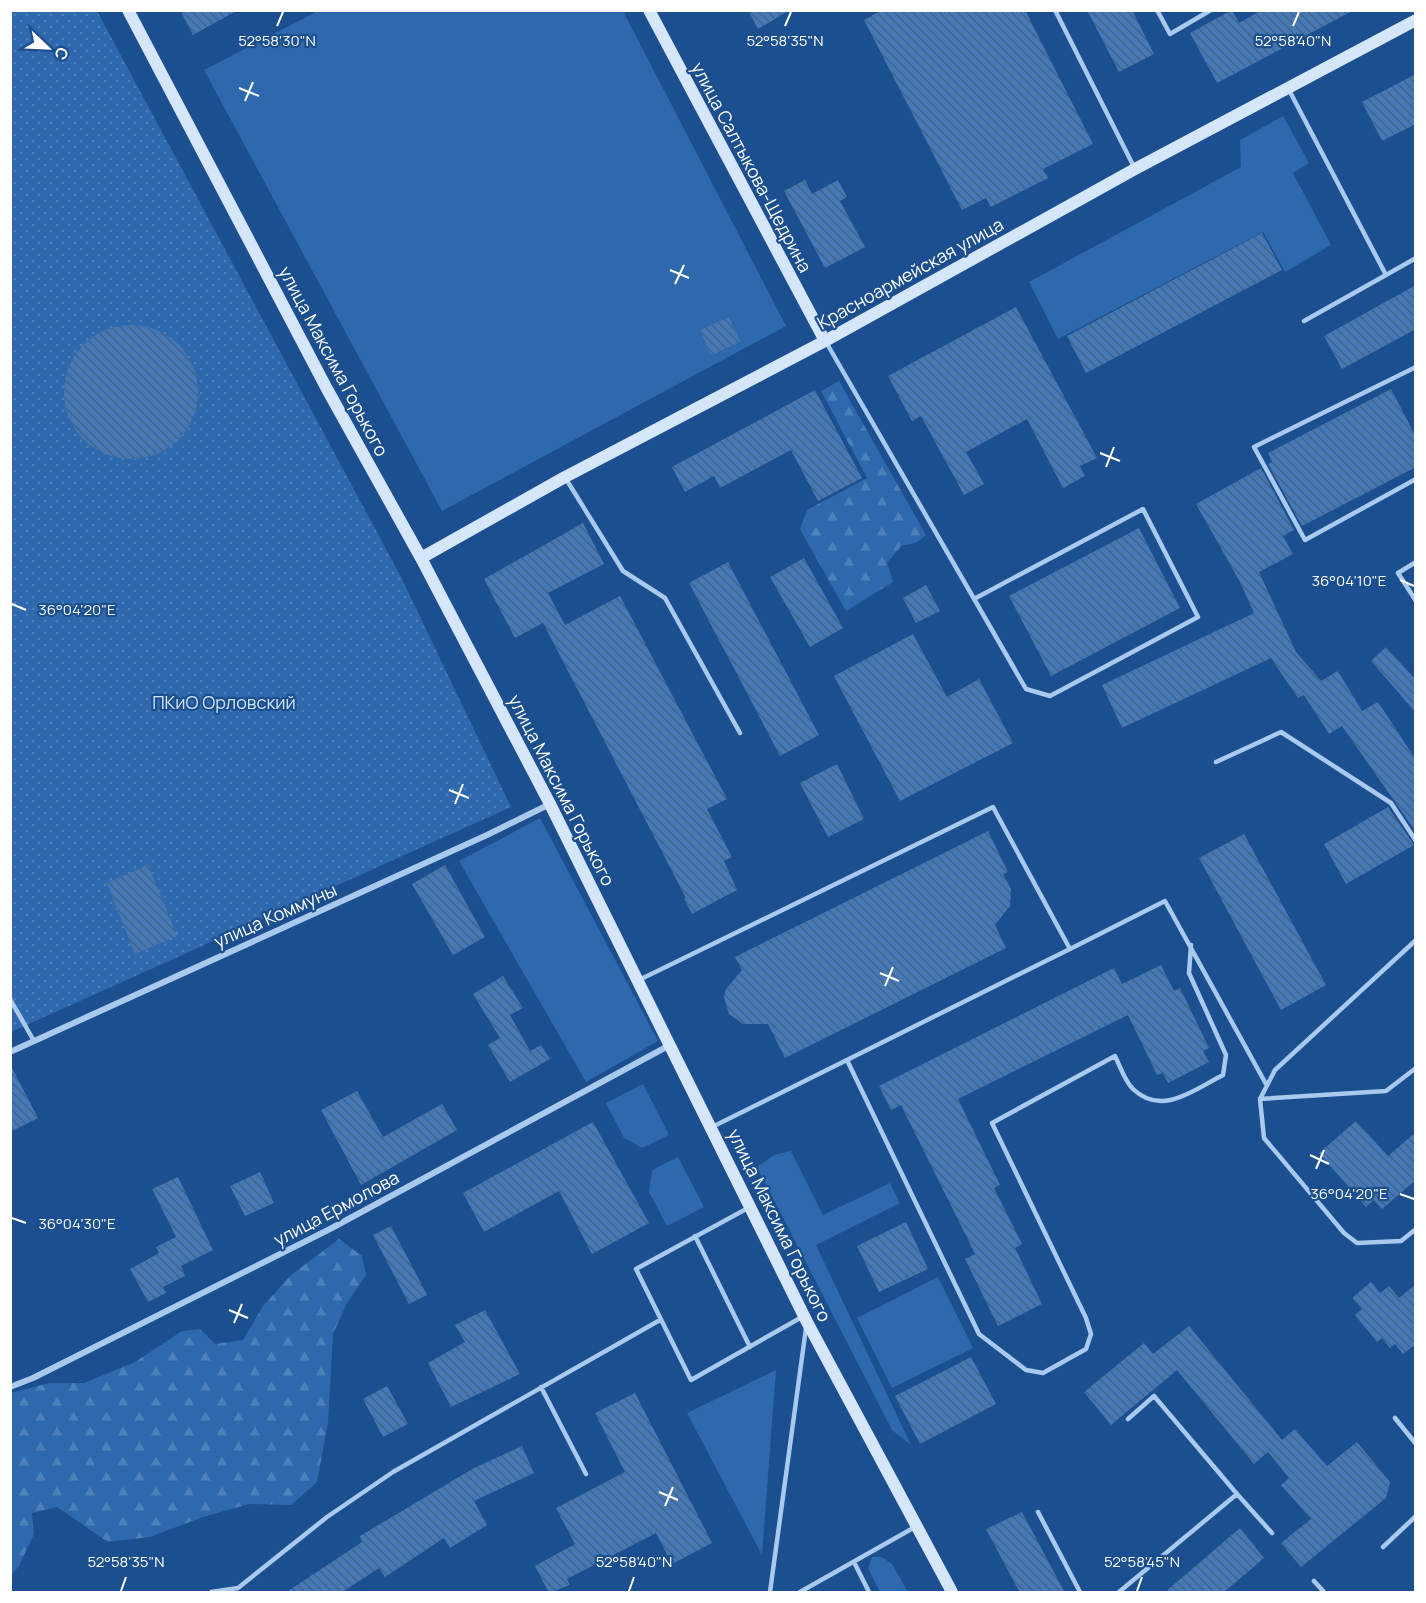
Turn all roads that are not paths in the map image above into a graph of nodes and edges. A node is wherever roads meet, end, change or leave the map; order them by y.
1 (128, 10) edge
2 (649, 10) edge
3 (1054, 10) edge
4 (1157, 10) edge
5 (1211, 10) edge
6 (1416, 20) edge
7 (1288, 88) junction
8 (1135, 169) junction
9 (1416, 258) edge
10 (1386, 275) junction
11 (1304, 321) dead end
12 (825, 340) junction
13 (1416, 367) edge
14 (565, 477) junction
15 (1416, 479) edge
16 (421, 558) junction
17 (1416, 562) edge
18 (974, 599) junction
19 (1416, 601) edge
20 (740, 733) dead end
21 (1216, 762) dead end
22 (550, 804) junction
23 (1416, 841) edge
24 (1416, 940) edge
25 (1191, 945) junction
26 (1070, 949) junction
27 (639, 980) junction
28 (10, 999) edge
29 (34, 1041) junction
30 (670, 1045) junction
31 (10, 1052) edge
32 (847, 1060) junction
33 (1416, 1068) edge
34 (1266, 1084) junction
35 (1260, 1099) junction
36 (712, 1127) junction
37 (750, 1207) junction
38 (1416, 1229) edge
39 (695, 1236) junction
40 (806, 1319) junction
41 (660, 1320) junction
42 (750, 1347) junction
43 (10, 1387) edge
44 (541, 1387) junction
45 (1395, 1418) dead end
46 (1128, 1419) dead end
47 (1416, 1444) edge
48 (586, 1474) dead end
49 (1237, 1494) junction
50 (1038, 1512) dead end
51 (1416, 1516) edge
52 (916, 1526) junction
53 (1272, 1533) dead end
54 (1383, 1547) dead end
55 (854, 1562) junction
56 (1314, 1581) dead end
57 (211, 1593) edge
58 (770, 1593) edge
59 (800, 1593) edge
60 (869, 1593) edge
61 (952, 1593) edge
62 (1080, 1593) edge
63 (1119, 1593) edge
64 (1324, 1593) edge

1 - 16 main road, улица Максима Горького
2 - 12 main road, улица Салтыкова-Щедрина
3 - 8 lane
4 - 5 lane
6 - 7 main road, Красноармейская улица
7 - 8 main road, Красноармейская улица
7 - 10 lane
8 - 12 main road, Красноармейская улица
9 - 10 lane
10 - 11 lane
12 - 14 main road, Красноармейская улица
12 - 18 lane
13 - 15 lane
14 - 16 main road, Красноармейская улица
14 - 20 lane
16 - 22 main road, улица Максима Горького
17 - 19 lane
18 - 18 lane
21 - 23 lane
22 - 27 main road, улица Максима Горького
22 - 29 street, улица Коммуны
24 - 34 lane
25 - 26 lane
25 - 32 lane
25 - 34 lane
26 - 27 lane
26 - 32 lane
27 - 30 main road, улица Максима Горького
28 - 29 lane
29 - 31 street, улица Коммуны
30 - 36 main road, улица Максима Горького
30 - 43 street, улица Ермолова
32 - 36 lane
33 - 35 lane
34 - 35 lane
35 - 38 lane
36 - 37 main road, улица Максима Горького
37 - 39 lane
37 - 40 main road, улица Максима Горького
39 - 41 lane
39 - 42 lane
40 - 42 lane
40 - 52 main road, улица Максима Горького
40 - 58 lane
41 - 42 lane
41 - 44 lane
44 - 48 lane
44 - 57 lane
45 - 47 lane
46 - 49 lane
49 - 53 lane
49 - 63 lane
50 - 62 lane
51 - 54 lane
52 - 55 lane
52 - 61 main road, улица Максима Горького
55 - 59 lane
55 - 60 lane
56 - 64 lane

